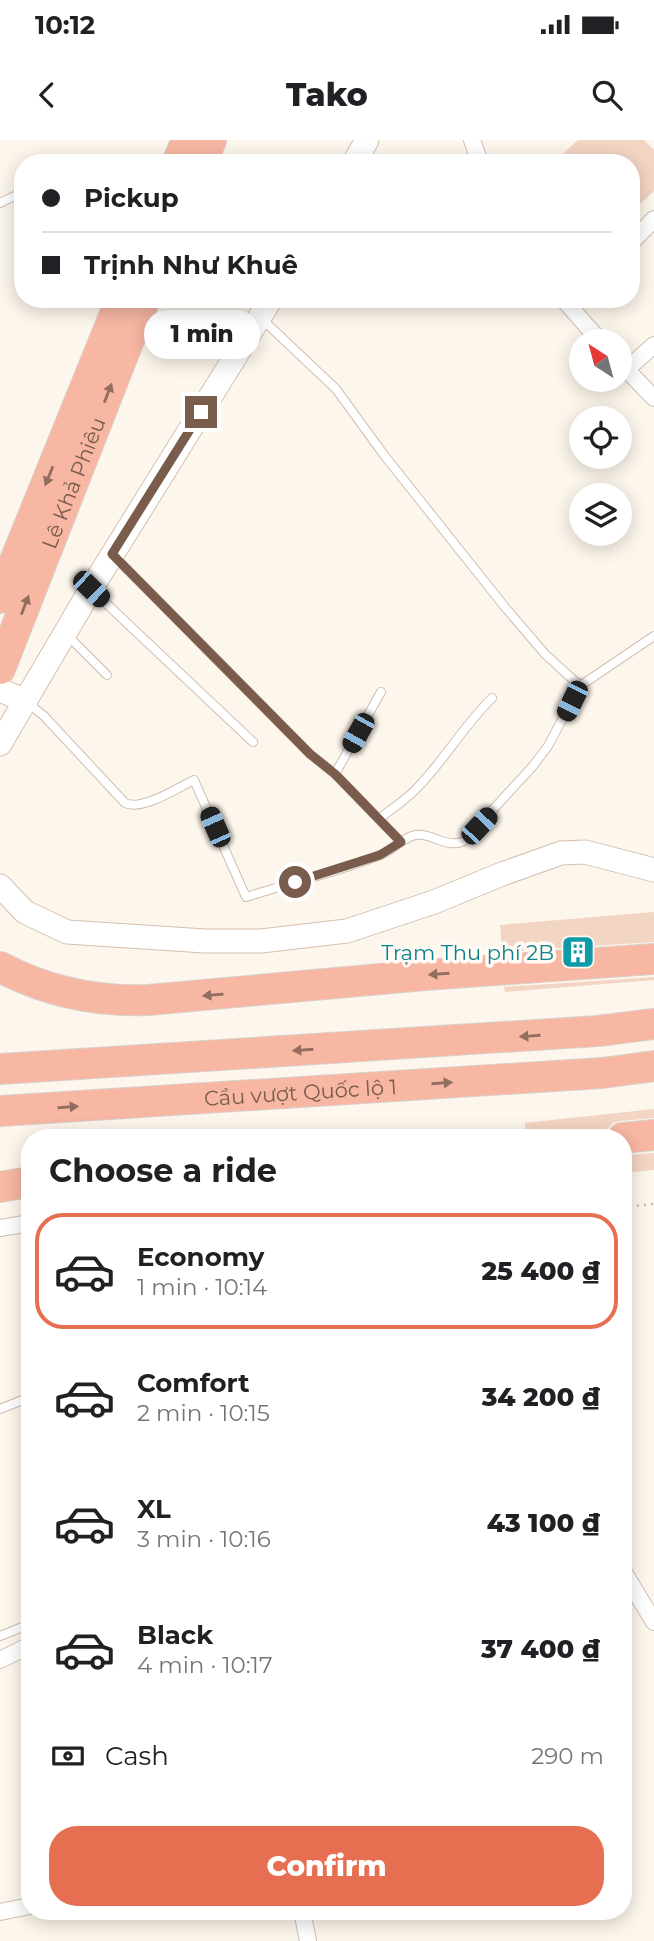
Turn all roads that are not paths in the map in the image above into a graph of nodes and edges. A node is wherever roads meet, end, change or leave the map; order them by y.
1 (654, 219) edge
2 (640, 234) edge
3 (117, 308) edge
4 (141, 308) edge
5 (265, 308) edge
6 (575, 308) edge
7 (591, 329) edge
8 (654, 345) edge
9 (632, 360) edge
10 (632, 375) edge
11 (654, 398) edge
12 (112, 554) junction
13 (91, 589) junction
14 (0, 598) edge
15 (65, 633) junction
16 (654, 636) edge
17 (0, 669) edge
18 (107, 675) dead end
19 (580, 686) junction
20 (0, 690) edge
21 (381, 692) dead end
22 (492, 698) dead end
23 (26, 701) junction
24 (253, 742) dead end
25 (0, 743) edge
26 (335, 774) junction
27 (379, 819) junction
28 (401, 842) junction
29 (654, 870) edge
30 (0, 886) edge
31 (654, 959) edge
32 (0, 967) edge
33 (654, 1024) edge
34 (654, 1066) edge
35 (0, 1069) edge
36 (0, 1111) edge
37 (654, 1135) edge
38 (632, 1137) edge
39 (21, 1184) edge
40 (0, 1187) edge
41 (21, 1224) edge
42 (0, 1228) edge
43 (21, 1401) edge
44 (0, 1409) edge
45 (632, 1586) edge
46 (654, 1622) edge
47 (21, 1628) edge
48 (0, 1636) edge
49 (21, 1650) edge
50 (0, 1660) edge
51 (21, 1908) edge
52 (0, 1912) edge
53 (304, 1920) edge
54 (308, 1941) edge

1 - 2 street
3 -> 14 highway, Lê Khả Phiêu
17 -> 4 highway, Lê Khả Phiêu
5 - 12 street
5 - 19 lane
6 - 7 street
8 - 9 street
10 - 11 street
12 - 13 street
12 - 26 lane
13 - 15 street
13 - 24 lane
15 - 18 lane
15 - 23 street
16 - 19 lane
19 - 28 lane
20 - 23 street
21 - 26 lane
22 - 27 lane
23 - 25 street
23 - 28 lane
26 - 27 lane
27 - 28 lane
29 - 30 street
31 -> 32 highway
33 -> 35 highway, Cầu vượt Quốc lộ 1
36 -> 34 highway, Cầu vượt Quốc lộ 1
37 - 38 highway
39 - 40 highway
41 - 42 street
43 - 44 lane
45 - 46 street
47 - 48 lane
49 - 50 street
51 - 52 street
53 - 54 street

